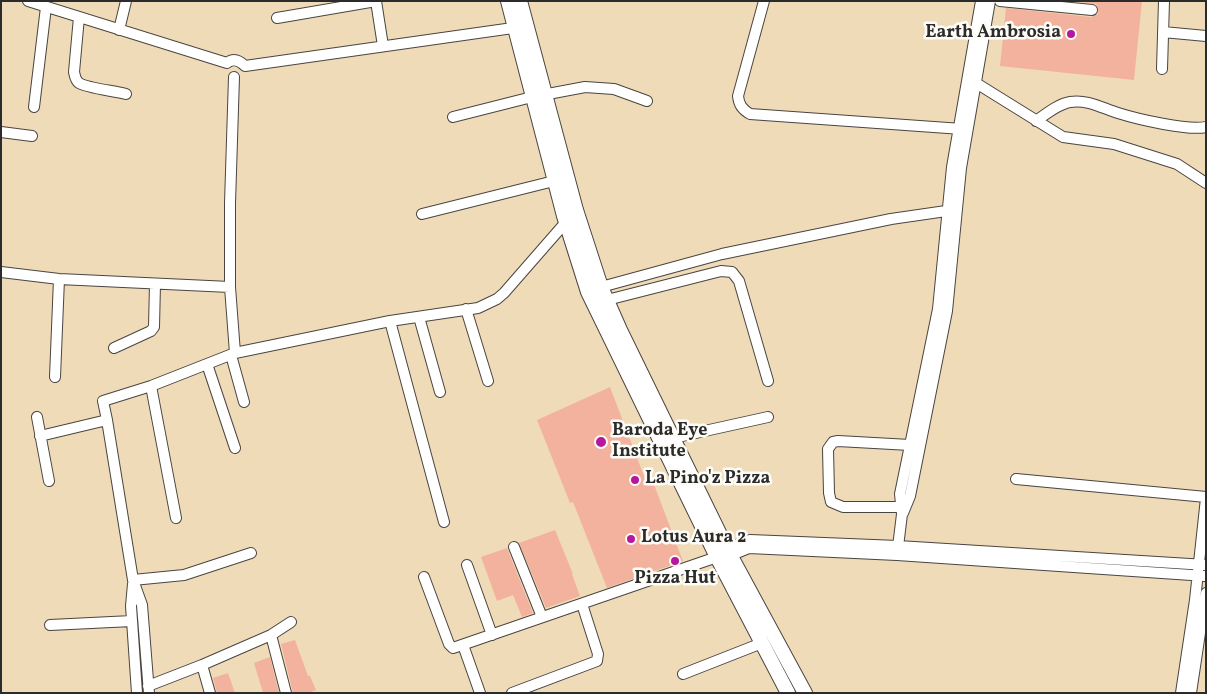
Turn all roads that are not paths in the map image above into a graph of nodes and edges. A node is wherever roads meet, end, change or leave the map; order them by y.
1 (28, 1) edge
2 (126, 1) edge
3 (376, 1) edge
4 (508, 1) edge
5 (520, 1) edge
6 (764, 1) edge
7 (981, 1) edge
8 (990, 1) edge
9 (1000, 1) edge
10 (1164, 1) edge
11 (46, 7) junction
12 (1092, 10) dead end
13 (80, 17) junction
14 (277, 18) dead end
15 (520, 27) junction
16 (119, 30) junction
17 (1163, 32) junction
18 (1206, 36) edge
19 (383, 46) junction
20 (227, 63) junction
21 (244, 66) junction
22 (1162, 69) dead end
23 (234, 77) junction
24 (976, 83) junction
25 (126, 94) dead end
26 (538, 96) junction
27 (647, 101) dead end
28 (34, 107) dead end
29 (453, 117) dead end
30 (1036, 121) junction
31 (1206, 127) edge
32 (958, 128) junction
33 (968, 130) junction
34 (1, 132) edge
35 (32, 136) dead end
36 (554, 181) junction
37 (1206, 183) edge
38 (952, 210) junction
39 (422, 214) dead end
40 (566, 222) junction
41 (1, 272) edge
42 (60, 280) junction
43 (155, 284) junction
44 (230, 287) junction
45 (601, 287) junction
46 (607, 300) junction
47 (466, 310) junction
48 (419, 317) junction
49 (390, 321) junction
50 (114, 348) dead end
51 (233, 354) junction
52 (207, 364) junction
53 (55, 377) dead end
54 (768, 380) dead end
55 (488, 381) dead end
56 (151, 386) junction
57 (440, 392) dead end
58 (244, 402) dead end
59 (768, 416) dead end
60 (37, 417) dead end
61 (107, 420) junction
62 (40, 436) junction
63 (673, 438) junction
64 (910, 445) junction
65 (235, 448) dead end
66 (1016, 479) dead end
67 (49, 481) dead end
68 (1206, 498) edge
69 (902, 511) junction
70 (176, 518) dead end
71 (444, 522) dead end
72 (514, 548) dead end
73 (897, 550) junction
74 (251, 553) dead end
75 (722, 555) junction
76 (467, 564) dead end
77 (1202, 565) edge
78 (1201, 576) edge
79 (424, 577) dead end
80 (133, 580) junction
81 (1206, 593) edge
82 (582, 604) junction
83 (542, 617) junction
84 (132, 621) junction
85 (291, 622) dead end
86 (50, 625) dead end
87 (271, 635) junction
88 (492, 635) junction
89 (762, 643) junction
90 (463, 645) junction
91 (202, 665) junction
92 (683, 674) dead end
93 (149, 690) edge
94 (137, 693) edge
95 (210, 693) edge
96 (286, 693) edge
97 (480, 693) edge
98 (512, 693) edge
99 (788, 693) edge
100 (805, 693) edge
101 (1181, 693) edge
102 (1191, 693) edge

1 - 11 street
2 - 16 street
3 - 14 street
3 - 19 street
4 - 15 main road
5 - 15 main road
6 - 32 street
7 - 32 street
8 - 24 street
9 - 12 street
10 - 17 street
11 - 13 street
11 - 28 street
13 - 16 street
13 - 25 street
15 - 19 street
15 - 26 main road
16 - 20 street
17 - 18 street
17 - 22 street
19 - 21 street
20 - 21 street
20 - 23 street
21 - 23 street
23 - 44 street
24 - 30 street
24 - 33 street
26 - 27 street
26 - 29 street
26 - 36 main road
26 - 45 main road
30 - 31 street
30 - 37 street
32 - 33 street
32 - 38 street
33 - 38 street
34 - 35 street
36 - 39 street
36 - 40 main road
38 - 45 street
38 - 64 street
38 - 69 street
40 - 47 street
40 - 75 main road
41 - 42 street
42 - 43 street
42 - 53 street
43 - 44 street
43 - 50 street
44 - 51 street
45 - 46 main road
46 - 54 street
46 - 63 main road
47 - 48 street
47 - 55 street
48 - 49 street
48 - 57 street
49 - 51 street
49 - 71 street
51 - 52 street
51 - 58 street
52 - 56 street
52 - 65 street
56 - 61 street
56 - 70 street
59 - 63 street
60 - 62 street
61 - 62 street
61 - 80 street
62 - 67 street
63 - 75 main road
64 - 69 street
64 - 69 street
66 - 68 street
68 - 77 street
69 - 73 street
72 - 83 street
73 - 75 street
73 - 77 street
73 - 78 street
74 - 80 street
75 - 82 street
75 - 89 main road
75 - 100 main road
76 - 88 street
77 - 78 street
78 - 101 street
79 - 90 street
80 - 84 street
80 - 93 street
81 - 102 street
82 - 83 street
82 - 98 street
83 - 88 street
84 - 86 street
84 - 94 street
85 - 87 street
87 - 91 street
87 - 96 street
88 - 90 street
89 - 92 street
89 - 99 main road
90 - 97 street
91 - 93 street
91 - 95 street

